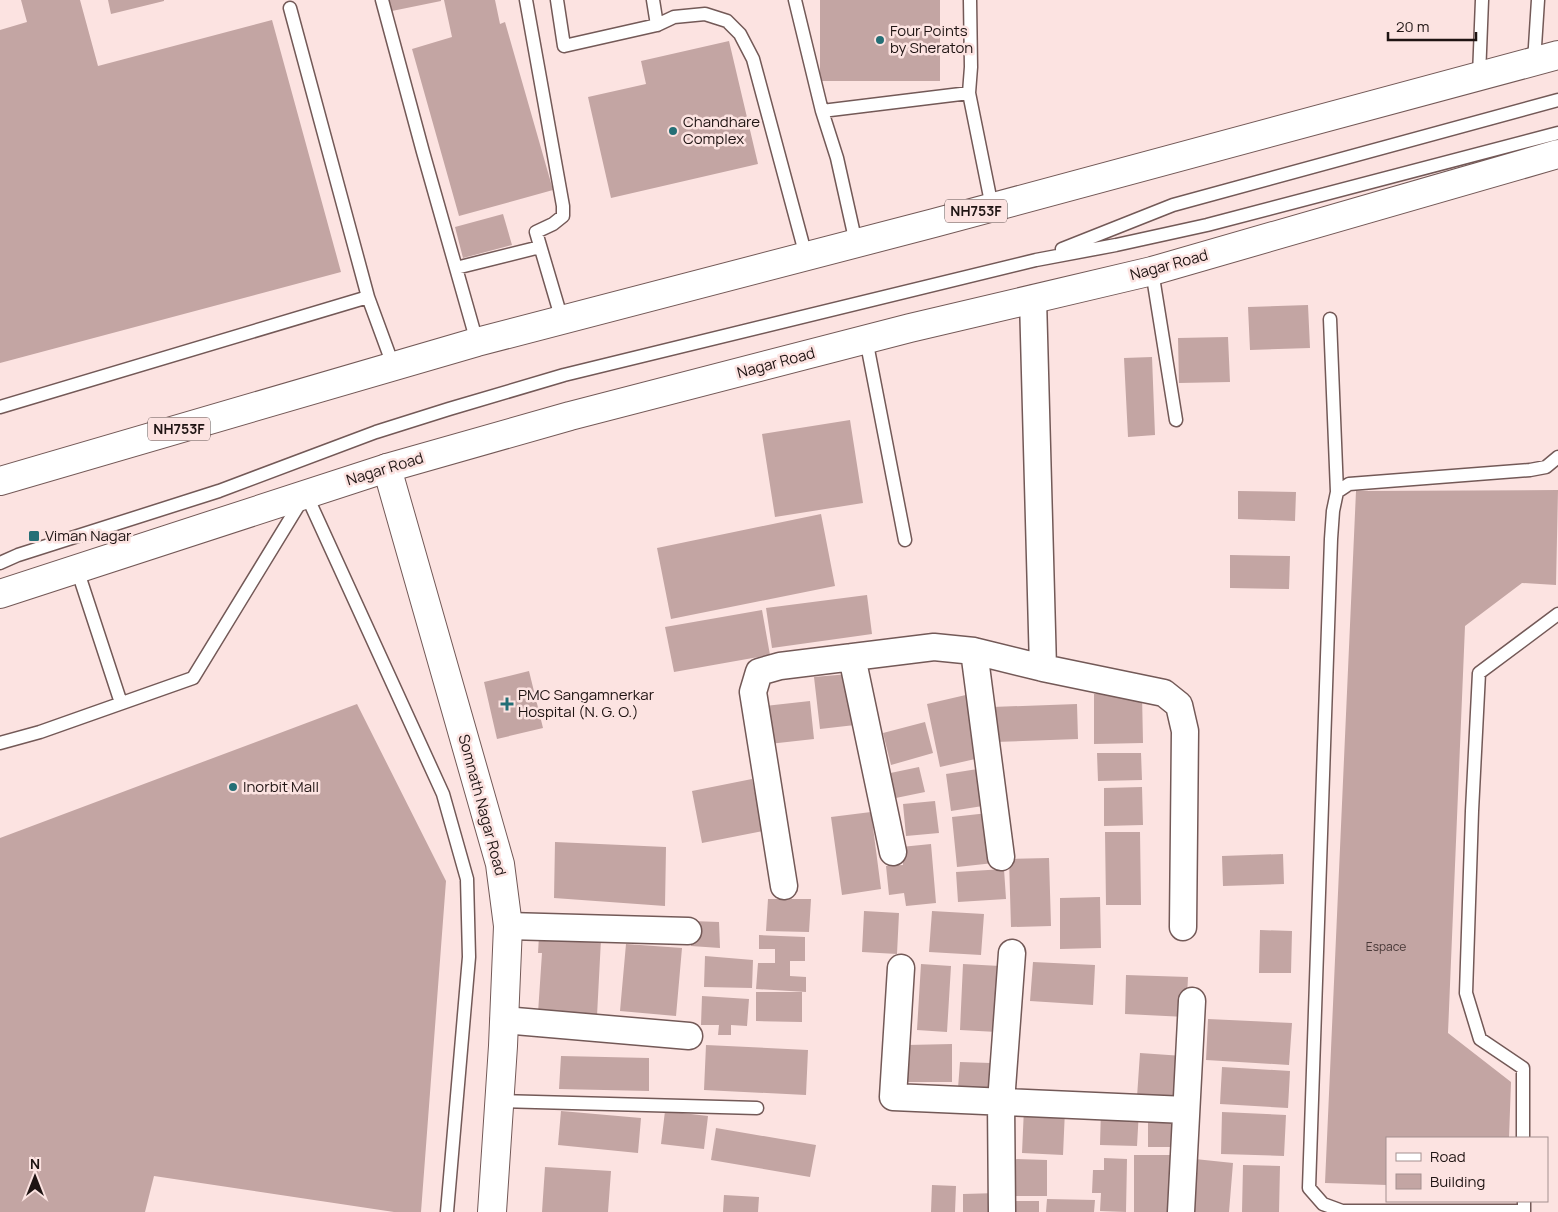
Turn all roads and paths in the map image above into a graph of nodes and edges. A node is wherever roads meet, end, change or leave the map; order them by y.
1 (382, 0) edge
2 (526, 0) edge
3 (557, 0) edge
4 (653, 0) edge
5 (795, 0) edge
6 (970, 0) edge
7 (1482, 0) edge
8 (1538, 0) edge
9 (290, 8) dead end
10 (657, 25) junction
11 (1546, 58) edge
12 (1479, 76) junction
13 (969, 93) junction
14 (1558, 100) edge
15 (822, 111) junction
16 (1558, 133) edge
17 (1558, 154) edge
18 (992, 207) junction
19 (856, 243) junction
20 (540, 247) junction
21 (806, 256) junction
22 (1036, 260) junction
23 (456, 268) junction
24 (1152, 271) junction
25 (368, 297) junction
26 (1033, 299) junction
27 (1330, 318) dead end
28 (562, 320) junction
29 (866, 339) junction
30 (477, 342) junction
31 (393, 365) junction
32 (0, 407) edge
33 (1176, 420) dead end
34 (1558, 457) edge
35 (387, 468) junction
36 (0, 481) edge
37 (1337, 492) junction
38 (306, 494) junction
39 (905, 540) dead end
40 (18, 555) junction
41 (0, 558) edge
42 (0, 562) edge
43 (77, 569) junction
44 (0, 594) edge
45 (1558, 614) edge
46 (974, 651) junction
47 (852, 657) junction
48 (1043, 668) junction
49 (121, 703) junction
50 (0, 743) edge
51 (893, 852) dead end
52 (1001, 856) dead end
53 (784, 886) dead end
54 (508, 926) junction
55 (1183, 927) dead end
56 (688, 931) dead end
57 (1012, 953) dead end
58 (901, 968) dead end
59 (1192, 1001) dead end
60 (504, 1020) junction
61 (690, 1036) dead end
62 (500, 1101) junction
63 (1001, 1102) junction
64 (757, 1108) dead end
65 (1186, 1110) junction
66 (1524, 1137) edge
67 (1524, 1202) edge
68 (447, 1212) edge
69 (492, 1212) edge
70 (1002, 1212) edge
71 (1181, 1212) edge

1 - 23 lane
2 - 20 lane
3 - 10 lane
4 - 10 lane
5 - 15 lane
6 - 13 lane
7 - 12 lane
8 - 11 lane
9 - 25 lane
10 - 21 lane
11 - 12 main road, NH753F
12 - 18 main road, NH753F
13 - 15 lane
13 - 18 lane
14 - 22 lane
15 - 19 lane
16 - 22 lane
17 - 24 main road, Nagar Road
18 - 19 main road, NH753F
19 - 21 main road, NH753F
20 - 23 lane
20 - 28 lane
21 - 28 main road, NH753F
22 - 40 lane
23 - 30 lane
24 - 26 main road, Nagar Road
24 - 33 lane
25 - 31 lane
25 - 32 lane
26 - 29 main road, Nagar Road
26 - 48 street
27 - 37 lane
28 - 30 main road, NH753F
29 - 35 main road, Nagar Road
29 - 39 lane
30 - 31 main road, NH753F
31 - 36 main road, NH753F
34 - 37 lane
35 - 38 main road, Nagar Road
35 - 54 main road, Somnath Nagar Road
37 - 67 lane
38 - 43 main road, Nagar Road
38 - 49 lane
38 - 68 lane
40 - 41 lane
40 - 42 lane
43 - 44 main road, Nagar Road
43 - 49 lane
45 - 66 lane
46 - 47 street
46 - 48 street
46 - 52 street
47 - 51 street
47 - 53 street
48 - 55 street
49 - 50 lane
54 - 56 street
54 - 60 main road, Somnath Nagar Road
57 - 63 street
58 - 63 street
59 - 65 street
60 - 61 street
60 - 62 main road, Somnath Nagar Road
62 - 64 lane
62 - 69 main road, Somnath Nagar Road
63 - 65 street
63 - 70 street
65 - 71 street

